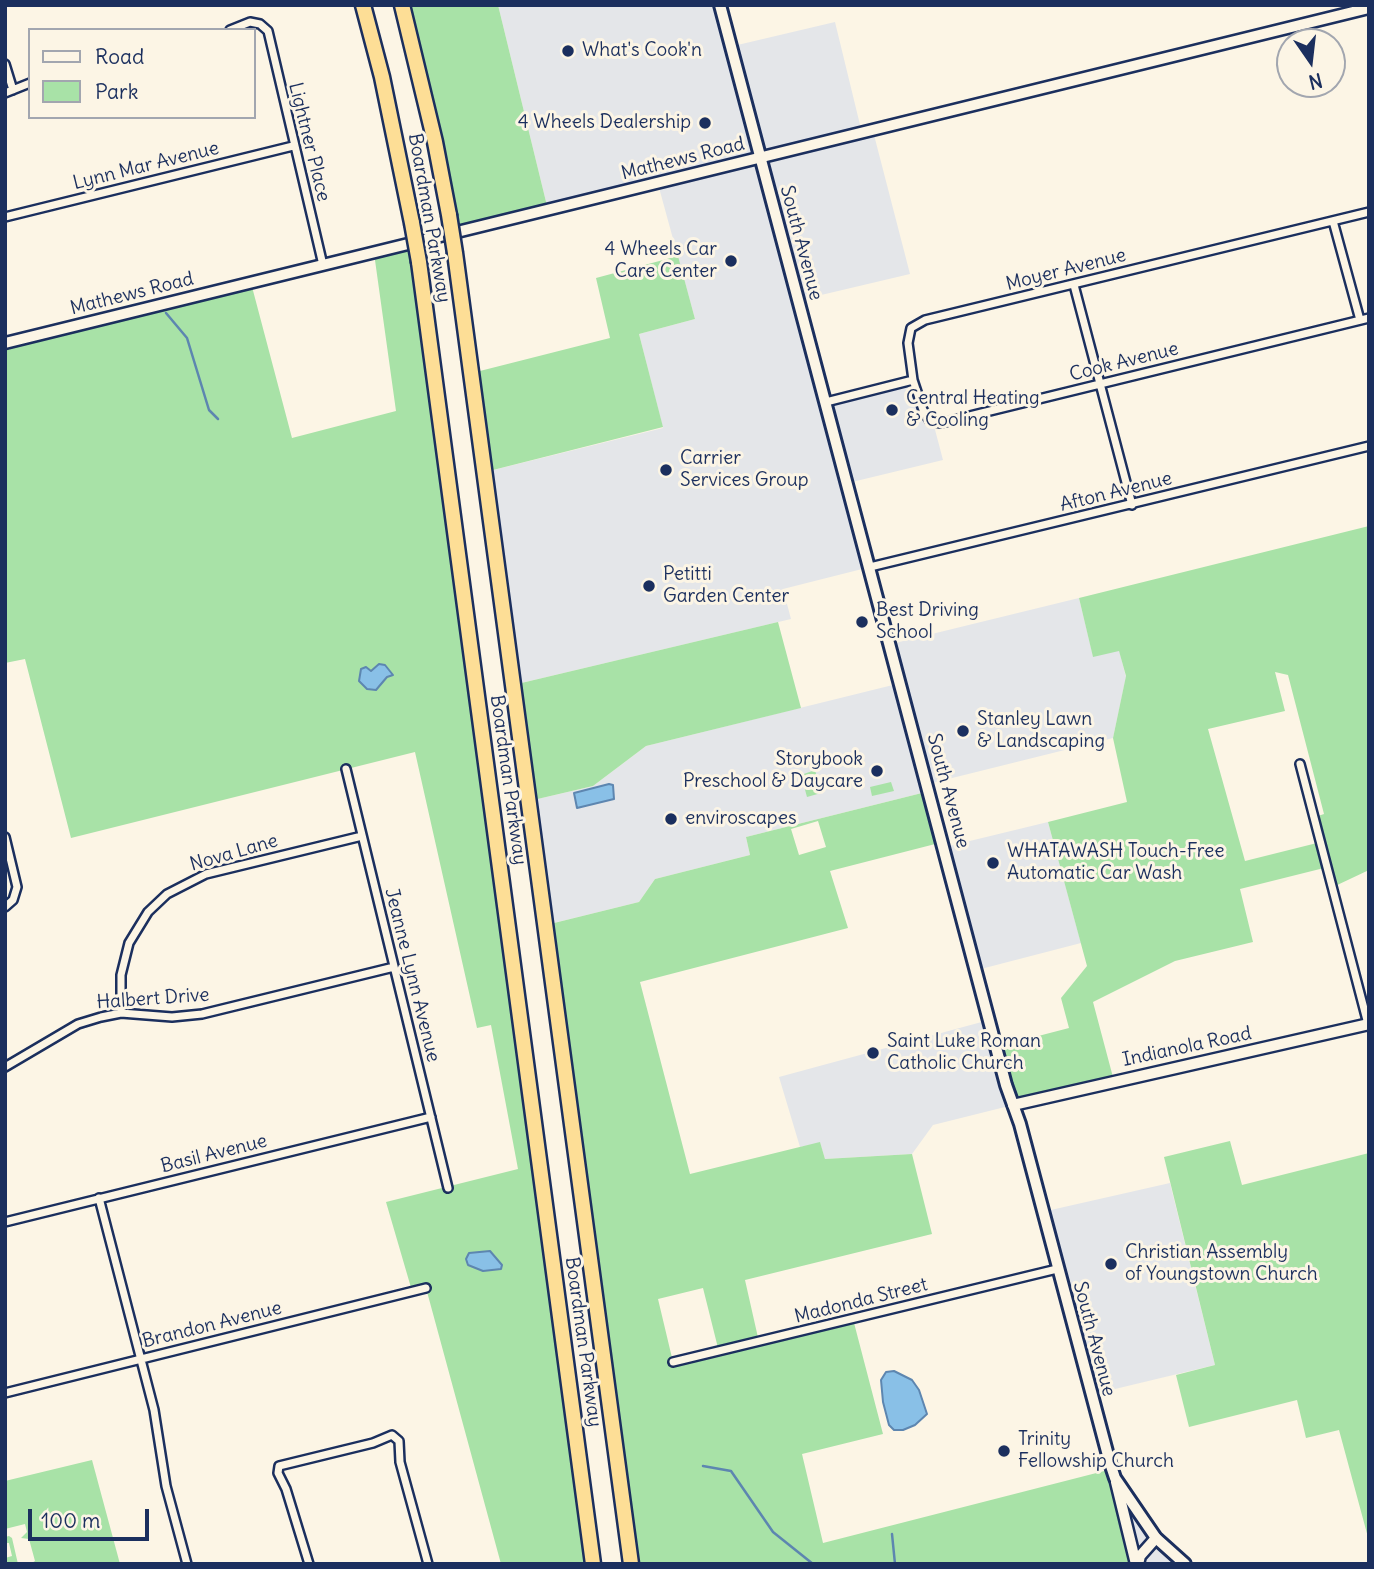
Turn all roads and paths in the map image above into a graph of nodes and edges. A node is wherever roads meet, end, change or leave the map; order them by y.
1 (363, 5) edge
2 (402, 5) edge
3 (720, 5) edge
4 (1369, 8) edge
5 (235, 28) edge
6 (5, 64) edge
7 (28, 84) edge
8 (9, 92) edge
9 (293, 146) junction
10 (760, 158) junction
11 (1369, 212) edge
12 (5, 217) edge
13 (1334, 221) junction
14 (323, 265) junction
15 (1074, 285) junction
16 (1365, 319) edge
17 (5, 343) edge
18 (913, 380) junction
19 (1100, 384) junction
20 (826, 402) junction
21 (1369, 446) edge
22 (1132, 505) junction
23 (870, 567) junction
24 (1300, 764) dead end
25 (346, 769) dead end
26 (362, 836) junction
27 (5, 837) edge
28 (5, 907) edge
29 (394, 967) junction
30 (121, 1013) junction
31 (1368, 1024) edge
32 (5, 1067) edge
33 (1013, 1105) junction
34 (431, 1117) junction
35 (448, 1188) dead end
36 (99, 1198) junction
37 (5, 1222) edge
38 (1057, 1269) junction
39 (426, 1288) dead end
40 (141, 1359) junction
41 (673, 1362) dead end
42 (5, 1393) edge
43 (1115, 1478) junction
44 (1156, 1538) junction
45 (187, 1564) edge
46 (309, 1564) edge
47 (428, 1564) edge
48 (593, 1564) edge
49 (631, 1564) edge
50 (1137, 1564) edge
51 (1185, 1564) edge

1 - 48 highway, Boardman Parkway, bridge
2 - 49 highway, Boardman Parkway, bridge
3 - 10 main road, South Avenue
4 - 10 street, Mathews Road
5 - 9 street, Lightner Place
6 - 8 street
7 - 8 street
9 - 12 street, Lynn Mar Avenue
9 - 14 street, Lightner Place
10 - 14 street, Mathews Road
10 - 20 main road, South Avenue
11 - 13 street, Moyer Avenue
13 - 15 street, Moyer Avenue
13 - 16 street
14 - 17 street, Mathews Road
15 - 18 street, Moyer Avenue
15 - 19 street
16 - 19 street, Cook Avenue
18 - 19 street, Cook Avenue
18 - 20 street
19 - 22 street
20 - 23 main road, South Avenue
21 - 22 street, Afton Avenue
22 - 23 street, Afton Avenue
23 - 33 main road, South Avenue
24 - 31 street
25 - 26 street, Jeanne Lynn Avenue
26 - 29 street, Jeanne Lynn Avenue
26 - 30 street, Nova Lane
27 - 28 street
29 - 30 street, Halbert Drive
29 - 34 street, Jeanne Lynn Avenue
30 - 32 street, Halbert Drive
31 - 33 street, Indianola Road
33 - 38 main road, South Avenue
34 - 35 street, Jeanne Lynn Avenue
34 - 36 street, Basil Avenue
36 - 37 street, Basil Avenue
36 - 40 street
38 - 41 street, Madonda Street
38 - 43 main road, South Avenue
39 - 40 street, Brandon Avenue
40 - 42 street, Brandon Avenue
40 - 45 street
43 - 44 main road, South Avenue
43 - 50 street
44 - 50 street
44 - 51 main road, South Avenue
46 - 47 street

